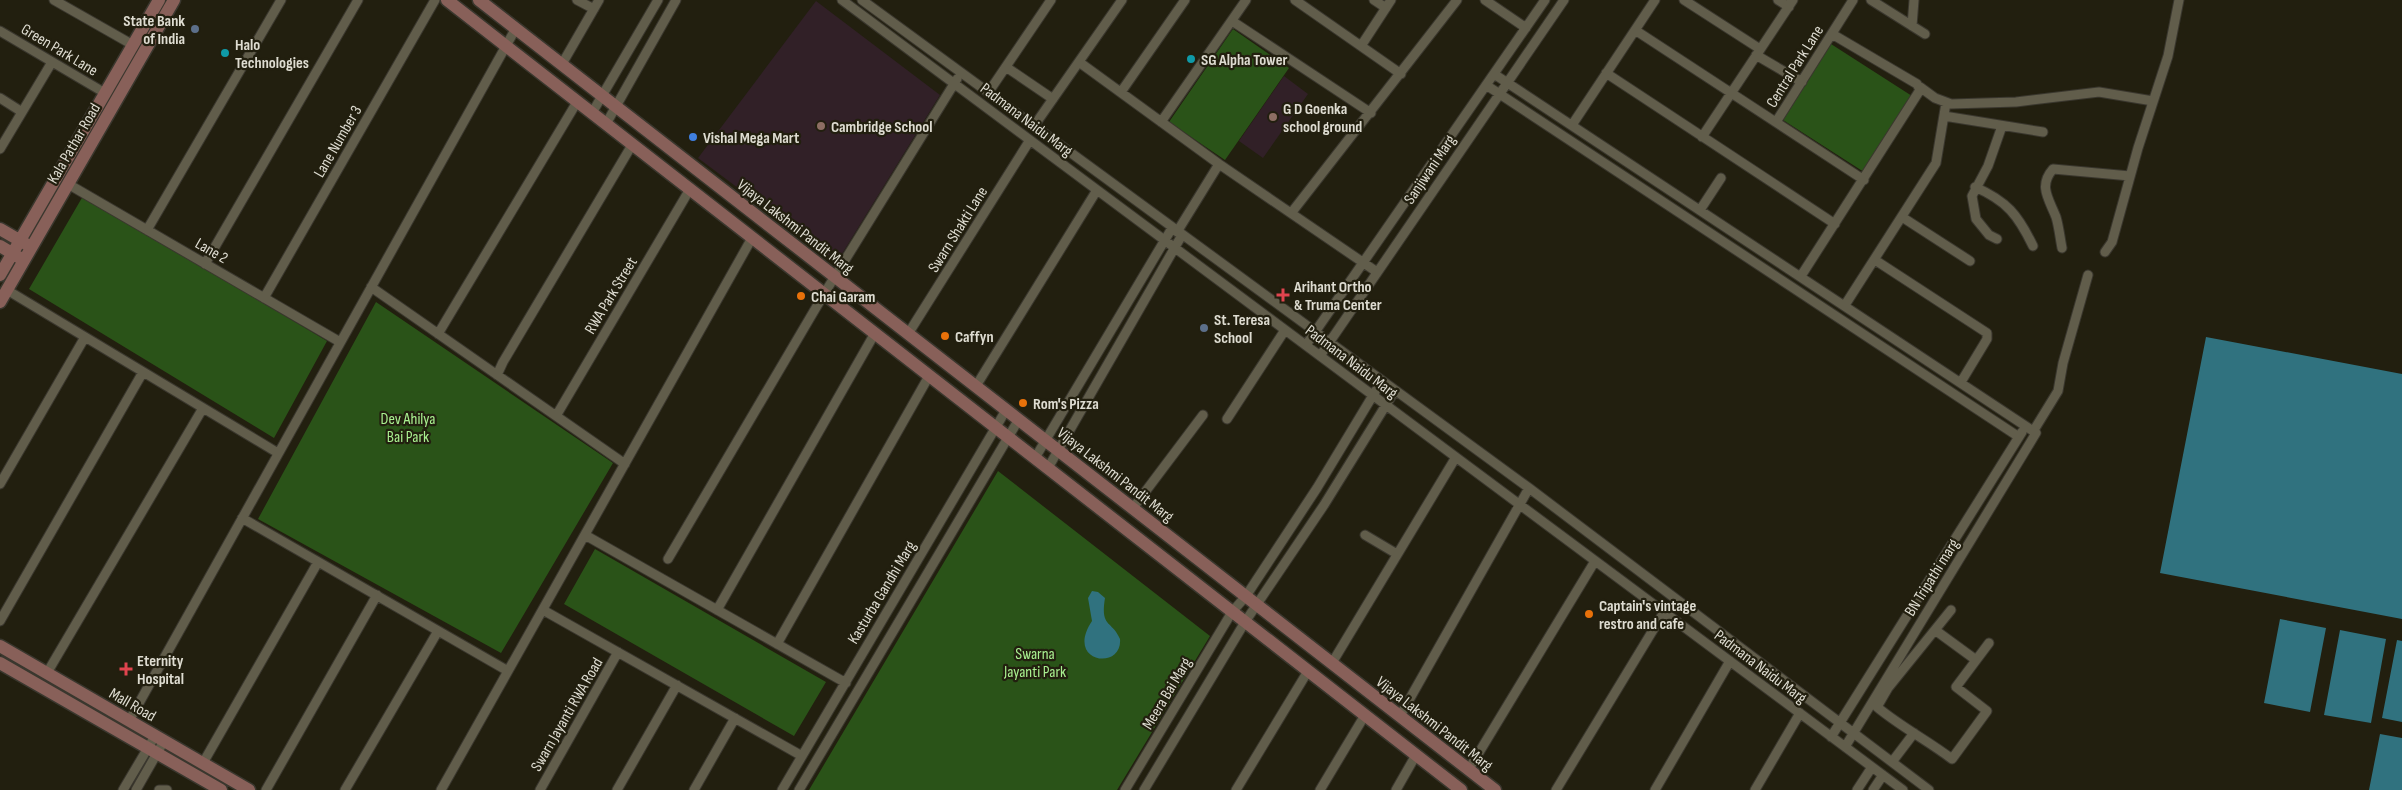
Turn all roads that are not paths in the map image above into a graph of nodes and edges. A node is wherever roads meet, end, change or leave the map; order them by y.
1 (54, 0) edge
2 (159, 0) edge
3 (174, 0) edge
4 (281, 0) edge
5 (358, 0) edge
6 (435, 0) edge
7 (447, 0) edge
8 (480, 0) edge
9 (577, 0) edge
10 (599, 0) edge
11 (658, 0) edge
12 (676, 0) edge
13 (842, 0) edge
14 (862, 0) edge
15 (1051, 0) edge
16 (1122, 0) edge
17 (1184, 0) edge
18 (1246, 0) edge
19 (1295, 0) edge
20 (1374, 0) edge
21 (1392, 0) edge
22 (1457, 0) edge
23 (1485, 0) edge
24 (1545, 0) edge
25 (1564, 0) edge
26 (1655, 0) edge
27 (1684, 0) edge
28 (1778, 0) edge
29 (1853, 0) edge
30 (1871, 0) edge
31 (1914, 0) edge
32 (2179, 0) edge
33 (1791, 3) edge
34 (1386, 8) junction
35 (594, 10) junction
36 (1232, 21) junction
37 (1912, 26) junction
38 (516, 28) junction
39 (1526, 28) junction
40 (0, 30) edge
41 (1635, 30) junction
42 (1832, 34) junction
43 (1925, 34) dead end
44 (133, 45) junction
45 (506, 46) junction
46 (1361, 46) junction
47 (1758, 52) junction
48 (52, 62) junction
49 (1079, 62) junction
50 (562, 64) junction
51 (1006, 66) junction
52 (961, 73) junction
53 (1606, 73) junction
54 (1401, 74) junction
55 (1494, 74) junction
56 (1802, 82) junction
57 (1507, 83) junction
58 (954, 84) junction
59 (1486, 86) junction
60 (1920, 87) junction
61 (988, 92) junction
62 (1121, 92) junction
63 (105, 93) junction
64 (1731, 93) junction
65 (1499, 94) junction
66 (602, 96) junction
67 (0, 98) edge
68 (1053, 99) junction
69 (2153, 101) junction
70 (577, 102) junction
71 (1946, 103) junction
72 (616, 106) junction
73 (22, 112) junction
74 (1371, 113) junction
75 (592, 114) junction
76 (1944, 116) junction
77 (1161, 122) junction
78 (1776, 122) junction
79 (606, 124) junction
80 (1572, 125) junction
81 (1034, 126) junction
82 (2002, 126) junction
83 (2043, 132) dead end
84 (1702, 137) junction
85 (1030, 140) junction
86 (632, 145) junction
87 (0, 149) edge
88 (1219, 164) junction
89 (2130, 176) junction
90 (1721, 178) dead end
91 (1864, 180) junction
92 (68, 184) junction
93 (1975, 187) junction
94 (690, 190) junction
95 (1097, 190) junction
96 (1700, 210) junction
97 (1292, 212) junction
98 (1902, 217) junction
99 (1835, 224) junction
100 (0, 229) edge
101 (147, 230) junction
102 (1177, 232) junction
103 (752, 238) junction
104 (1997, 239) dead end
105 (20, 240) junction
106 (1164, 241) junction
107 (0, 246) edge
108 (2032, 246) dead end
109 (32, 247) junction
110 (1174, 248) junction
111 (2062, 248) dead end
112 (2105, 252) dead end
113 (12, 253) junction
114 (24, 260) junction
115 (1874, 260) junction
116 (1970, 261) dead end
117 (1363, 262) junction
118 (206, 264) junction
119 (1377, 272) junction
120 (0, 275) edge
121 (2088, 275) dead end
122 (835, 276) junction
123 (1801, 276) junction
124 (371, 287) junction
125 (7, 290) junction
126 (824, 294) junction
127 (264, 298) junction
128 (0, 302) edge
129 (1845, 305) junction
130 (1284, 330) junction
131 (875, 333) junction
132 (1315, 333) junction
133 (438, 334) junction
134 (908, 334) junction
135 (85, 337) junction
136 (340, 342) junction
137 (1329, 343) junction
138 (1306, 346) junction
139 (1320, 356) junction
140 (143, 372) junction
141 (497, 375) junction
142 (929, 376) junction
143 (1382, 382) junction
144 (1960, 382) junction
145 (976, 386) junction
146 (1394, 392) junction
147 (1373, 396) junction
148 (1386, 405) junction
149 (203, 408) junction
150 (1006, 410) junction
151 (1202, 415) dead end
152 (556, 416) junction
153 (1227, 419) dead end
154 (1019, 420) junction
155 (2026, 425) junction
156 (996, 428) junction
157 (2035, 434) junction
158 (1008, 437) junction
159 (2019, 437) junction
160 (1046, 440) junction
161 (1058, 450) junction
162 (278, 454) junction
163 (1456, 457) junction
164 (1034, 458) junction
165 (625, 464) junction
166 (1048, 468) junction
167 (0, 484) edge
168 (1528, 488) junction
169 (1520, 505) junction
170 (1133, 508) junction
171 (242, 518) junction
172 (585, 535) junction
173 (1365, 535) dead end
174 (1397, 554) junction
175 (668, 559) dead end
176 (1595, 561) junction
177 (318, 562) junction
178 (377, 595) junction
179 (1246, 596) junction
180 (1258, 604) junction
181 (543, 610) junction
182 (717, 610) junction
183 (1951, 610) dead end
184 (1232, 612) junction
185 (1664, 612) junction
186 (0, 621) edge
187 (1245, 622) junction
188 (438, 630) junction
189 (1935, 630) junction
190 (1913, 636) junction
191 (1924, 643) junction
192 (1990, 643) dead end
193 (777, 644) junction
194 (0, 646) edge
195 (618, 652) junction
196 (1976, 660) junction
197 (1730, 661) junction
198 (0, 663) edge
199 (1332, 663) junction
200 (508, 671) junction
201 (1308, 671) junction
202 (47, 673) junction
203 (846, 683) junction
204 (677, 686) junction
205 (831, 707) junction
206 (844, 713) junction
207 (1800, 713) junction
208 (1365, 715) junction
209 (1400, 716) junction
210 (735, 718) junction
211 (129, 720) junction
212 (1840, 723) junction
213 (1853, 733) junction
214 (1914, 733) junction
215 (1831, 737) junction
216 (160, 738) junction
217 (1845, 747) junction
218 (153, 751) junction
219 (1416, 755) junction
220 (802, 756) junction
221 (1892, 762) junction
222 (203, 763) junction
223 (1872, 767) junction
224 (1468, 769) junction
225 (1882, 775) junction
226 (123, 790) edge
227 (136, 790) edge
228 (159, 790) edge
229 (167, 790) edge
230 (221, 790) edge
231 (249, 790) edge
232 (266, 790) edge
233 (345, 790) edge
234 (442, 790) edge
235 (540, 790) edge
236 (617, 790) edge
237 (694, 790) edge
238 (782, 790) edge
239 (799, 790) edge
240 (1125, 790) edge
241 (1144, 790) edge
242 (1236, 790) edge
243 (1320, 790) edge
244 (1396, 790) edge
245 (1461, 790) edge
246 (1495, 790) edge
247 (1556, 790) edge
248 (1655, 790) edge
249 (1755, 790) edge
250 (1857, 790) edge
251 (1873, 790) edge
252 (1903, 790) edge
253 (1929, 790) edge

1 - 44 street
2 - 44 street, Kala Pathar Road
3 - 92 street, Kala Pathar Road
4 - 101 street
5 - 118 street
6 - 127 street, Lane Number 3
7 - 45 street
8 - 38 street, Vijaya Lakshmi Pandit Marg
9 - 35 street
10 - 35 street
11 - 66 street
12 - 72 street
13 - 58 street, Padmana Naidu Marg
14 - 52 street, Padmana Naidu Marg
15 - 51 street
16 - 49 street
17 - 62 street
18 - 36 street
19 - 46 street
20 - 34 street
21 - 34 street
22 - 54 street
23 - 39 street
24 - 39 street, Sanjiwani Marg
25 - 57 street, Sanjiwani Marg
26 - 41 street
27 - 47 street
28 - 33 street
29 - 42 street, Central Park Lane
30 - 37 street
31 - 37 street
32 - 69 street
33 - 47 street
34 - 46 street
35 - 50 street
36 - 74 street
36 - 77 street
37 - 43 street
38 - 45 street
38 - 50 street, Vijaya Lakshmi Pandit Marg
39 - 55 street, Sanjiwani Marg
40 - 48 street, Green Park Lane
41 - 53 street
41 - 64 street
42 - 56 street, Central Park Lane
42 - 60 street
44 - 63 street, Kala Pathar Road
45 - 70 street
45 - 124 street
46 - 54 street
47 - 56 street
47 - 64 street
48 - 63 street, Green Park Lane
48 - 73 street
49 - 62 street
49 - 68 street
50 - 66 street, Vijaya Lakshmi Pandit Marg
51 - 61 street
51 - 68 street
52 - 58 street
52 - 61 street, Padmana Naidu Marg
53 - 80 street
53 - 84 street
54 - 74 street
55 - 57 street
55 - 59 street, Sanjiwani Marg
56 - 78 street, Central Park Lane
57 - 65 street, Sanjiwani Marg
57 - 80 street
58 - 85 street, Padmana Naidu Marg
58 - 122 street
59 - 65 street
59 - 117 street, Sanjiwani Marg
60 - 71 street
60 - 91 street
61 - 81 street, Padmana Naidu Marg
62 - 77 street
63 - 105 street, Kala Pathar Road
64 - 78 street
64 - 84 street
65 - 119 street, Sanjiwani Marg
65 - 159 street
66 - 72 street, Vijaya Lakshmi Pandit Marg
66 - 75 street
67 - 73 street
68 - 81 street
69 - 71 street
69 - 89 street
70 - 75 street
70 - 133 street
71 - 76 street
72 - 79 street
72 - 122 street, Vijaya Lakshmi Pandit Marg
73 - 87 street
74 - 97 street
75 - 79 street
76 - 82 street
76 - 98 street
77 - 88 street
78 - 91 street
79 - 86 street
80 - 96 street
81 - 102 street, Padmana Naidu Marg
82 - 83 street
82 - 93 street
84 - 99 street
85 - 95 street, Padmana Naidu Marg
85 - 134 street, Swarn Shakti Lane
86 - 94 street
86 - 141 street
88 - 97 street
88 - 102 street
89 - 111 street
89 - 112 street
90 - 96 street
91 - 99 street
92 - 101 street, Lane 2
92 - 109 street, Kala Pathar Road
93 - 104 street
93 - 108 street
94 - 103 street
94 - 152 street, RWA Park Street
95 - 106 street, Padmana Naidu Marg
95 - 145 street
96 - 123 street
97 - 117 street
98 - 115 street
98 - 116 street
99 - 123 street
100 - 105 street
101 - 118 street, Lane 2
102 - 106 street
102 - 110 street
102 - 132 street, Padmana Naidu Marg
103 - 126 street
103 - 165 street
105 - 109 street
105 - 113 street, Kala Pathar Road
106 - 110 street, Padmana Naidu Marg
106 - 160 street
107 - 113 street
109 - 114 street, Kala Pathar Road
110 - 130 street, Padmana Naidu Marg
110 - 161 street
113 - 114 street
113 - 120 street, Kala Pathar Road
114 - 125 street, Kala Pathar Road
115 - 129 street
115 - 144 street
117 - 119 street
117 - 132 street, Sanjiwani Marg
118 - 127 street, Lane 2
119 - 137 street, Sanjiwani Marg
121 - 157 street, BN Tripathi marg
122 - 126 street
122 - 134 street, Vijaya Lakshmi Pandit Marg
123 - 129 street
124 - 133 street
124 - 136 street
125 - 128 street, Kala Pathar Road
125 - 135 street
126 - 131 street
126 - 175 street
127 - 136 street, Lane 2
129 - 144 street
130 - 138 street, Padmana Naidu Marg
130 - 153 street
131 - 142 street
131 - 182 street
132 - 137 street, Padmana Naidu Marg
132 - 138 street, Sanjiwani Marg
133 - 141 street
134 - 145 street, Vijaya Lakshmi Pandit Marg
135 - 140 street
135 - 167 street
136 - 162 street
137 - 139 street, Sanjiwani Marg
137 - 143 street, Padmana Naidu Marg
138 - 139 street, Padmana Naidu Marg
139 - 147 street, Padmana Naidu Marg
140 - 149 street
140 - 186 street
141 - 152 street
142 - 156 street
142 - 193 street
143 - 146 street, Padmana Naidu Marg
143 - 147 street, Meera Bai Marg
144 - 155 street
145 - 150 street, Vijaya Lakshmi Pandit Marg
146 - 148 street, Meera Bai Marg
146 - 168 street, Padmana Naidu Marg
147 - 148 street, Padmana Naidu Marg
147 - 179 street, Meera Bai Marg
148 - 163 street, Padmana Naidu Marg
148 - 180 street, Meera Bai Marg
149 - 162 street
149 - 202 street
150 - 154 street, Vijaya Lakshmi Pandit Marg
150 - 156 street, Kasturba Gandhi Marg
151 - 170 street
152 - 165 street
154 - 158 street, Kasturba Gandhi Marg
154 - 160 street, Vijaya Lakshmi Pandit Marg
155 - 157 street
155 - 159 street
156 - 158 street
156 - 203 street, Kasturba Gandhi Marg
157 - 190 street, BN Tripathi marg
158 - 164 street
158 - 206 street, Kasturba Gandhi Marg
159 - 212 street
160 - 161 street, Vijaya Lakshmi Pandit Marg
160 - 164 street
161 - 166 street
161 - 170 street, Vijaya Lakshmi Pandit Marg
162 - 171 street
163 - 169 street, Padmana Naidu Marg
163 - 174 street
164 - 166 street
165 - 172 street
166 - 184 street
168 - 169 street
168 - 212 street, Padmana Naidu Marg
169 - 176 street, Padmana Naidu Marg
169 - 209 street
170 - 179 street, Vijaya Lakshmi Pandit Marg
171 - 177 street
171 - 211 street
172 - 181 street
172 - 182 street
173 - 174 street
174 - 199 street
176 - 185 street, Padmana Naidu Marg
176 - 224 street
177 - 178 street
177 - 222 street
178 - 188 street
178 - 232 street
179 - 180 street, Vijaya Lakshmi Pandit Marg
179 - 184 street, Meera Bai Marg
180 - 187 street, Meera Bai Marg
180 - 199 street, Vijaya Lakshmi Pandit Marg
181 - 195 street
181 - 200 street
182 - 193 street
183 - 189 street
184 - 187 street
184 - 240 street, Meera Bai Marg
185 - 197 street, Padmana Naidu Marg
185 - 247 street
187 - 201 street
187 - 241 street, Meera Bai Marg
188 - 200 street
188 - 233 street
189 - 191 street
189 - 196 street
190 - 191 street
190 - 213 street, BN Tripathi marg
191 - 214 street
192 - 196 street
193 - 203 street
194 - 202 street, Mall Road
195 - 204 street
195 - 235 street, Swarn Jayanti RWA Road
196 - 214 street
197 - 207 street, Padmana Naidu Marg
197 - 248 street
198 - 218 street, Mall Road
199 - 209 street, Vijaya Lakshmi Pandit Marg
200 - 234 street
201 - 208 street
201 - 242 street
202 - 211 street, Mall Road
203 - 205 street, Kasturba Gandhi Marg
204 - 210 street
204 - 236 street
205 - 206 street
205 - 220 street, Kasturba Gandhi Marg
206 - 239 street, Kasturba Gandhi Marg
207 - 215 street, Padmana Naidu Marg
207 - 249 street
208 - 219 street
208 - 243 street
209 - 224 street, Vijaya Lakshmi Pandit Marg
210 - 220 street
210 - 237 street
211 - 216 street, Mall Road
212 - 213 street, Padmana Naidu Marg
212 - 215 street
213 - 217 street
213 - 221 street
214 - 221 street
215 - 217 street, Padmana Naidu Marg
216 - 218 street
216 - 222 street, Mall Road
217 - 223 street
218 - 226 street
218 - 227 street
218 - 230 street, Mall Road
219 - 244 street
219 - 245 street
220 - 238 street, Kasturba Gandhi Marg
221 - 253 street
222 - 231 street, Mall Road
223 - 225 street
223 - 250 street
224 - 246 street, Vijaya Lakshmi Pandit Marg
225 - 251 street
225 - 252 street
228 - 229 street

